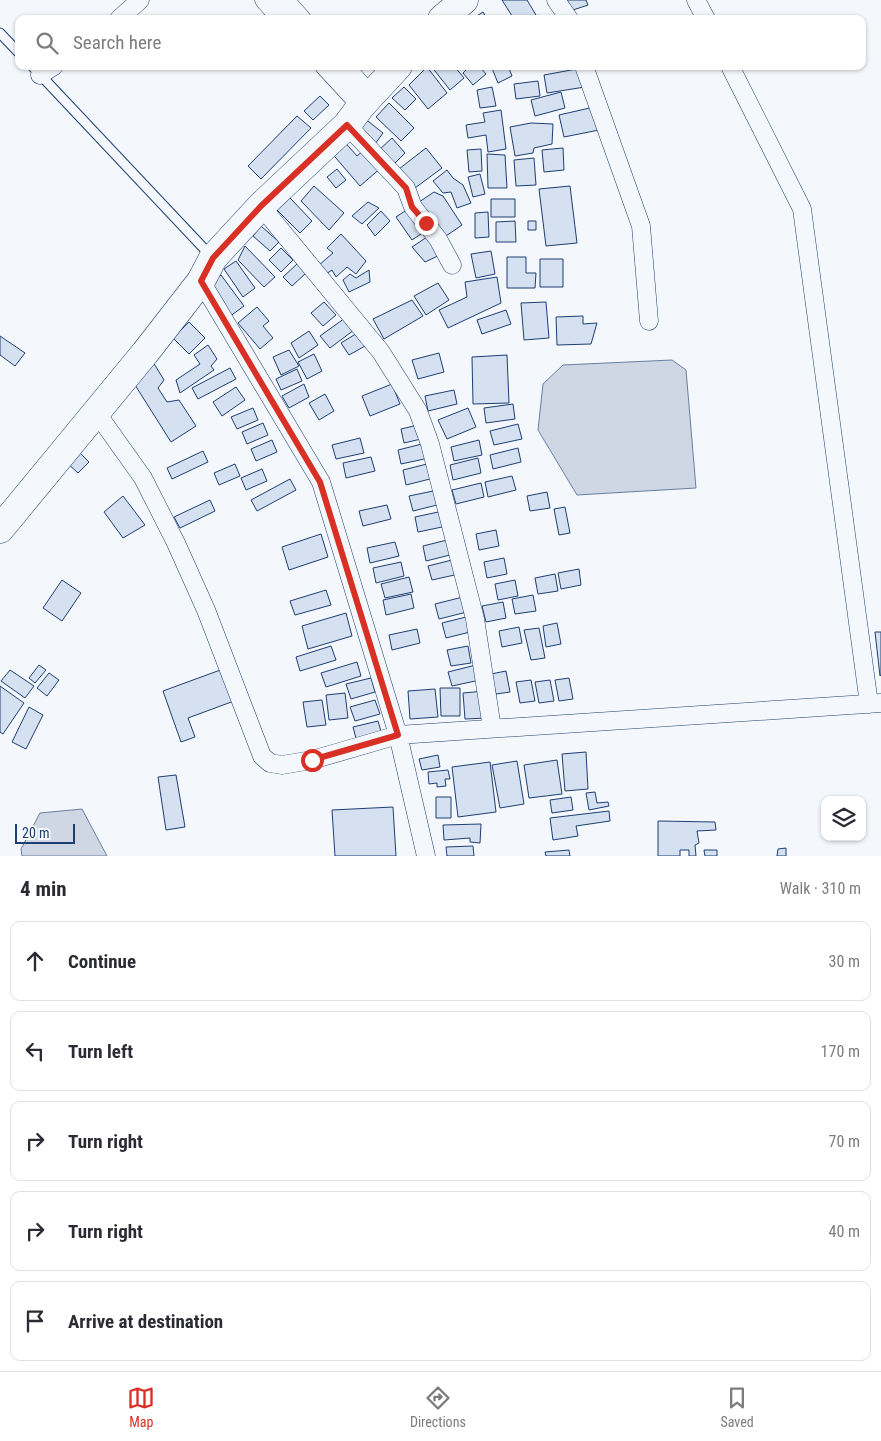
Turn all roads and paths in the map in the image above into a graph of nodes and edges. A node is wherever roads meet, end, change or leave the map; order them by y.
1 (140, 0) edge
2 (264, 0) edge
3 (286, 0) edge
4 (464, 0) edge
5 (556, 0) edge
6 (696, 0) edge
7 (124, 15) edge
8 (277, 15) edge
9 (299, 15) edge
10 (447, 15) edge
11 (566, 15) edge
12 (704, 15) edge
13 (0, 33) edge
14 (15, 49) edge
15 (43, 70) edge
16 (327, 70) edge
17 (346, 70) edge
18 (394, 70) edge
19 (585, 70) edge
20 (732, 70) edge
21 (360, 109) junction
22 (261, 206) junction
23 (452, 265) dead end
24 (207, 270) junction
25 (649, 322) dead end
26 (96, 412) junction
27 (0, 529) edge
28 (875, 703) edge
29 (492, 728) junction
30 (398, 735) junction
31 (426, 856) edge

1 - 7 street
2 - 8 street
3 - 9 street
4 - 10 main road
5 - 11 street
6 - 12 street
13 - 14 lane
15 - 24 lane
16 - 21 street
17 - 21 street
18 - 21 main road
19 - 25 street
20 - 28 street
21 - 22 main road
21 - 23 street
22 - 24 main road
22 - 29 street
24 - 26 main road
24 - 30 street
26 - 27 main road
26 - 30 street
28 - 29 street
29 - 30 street
30 - 31 street

